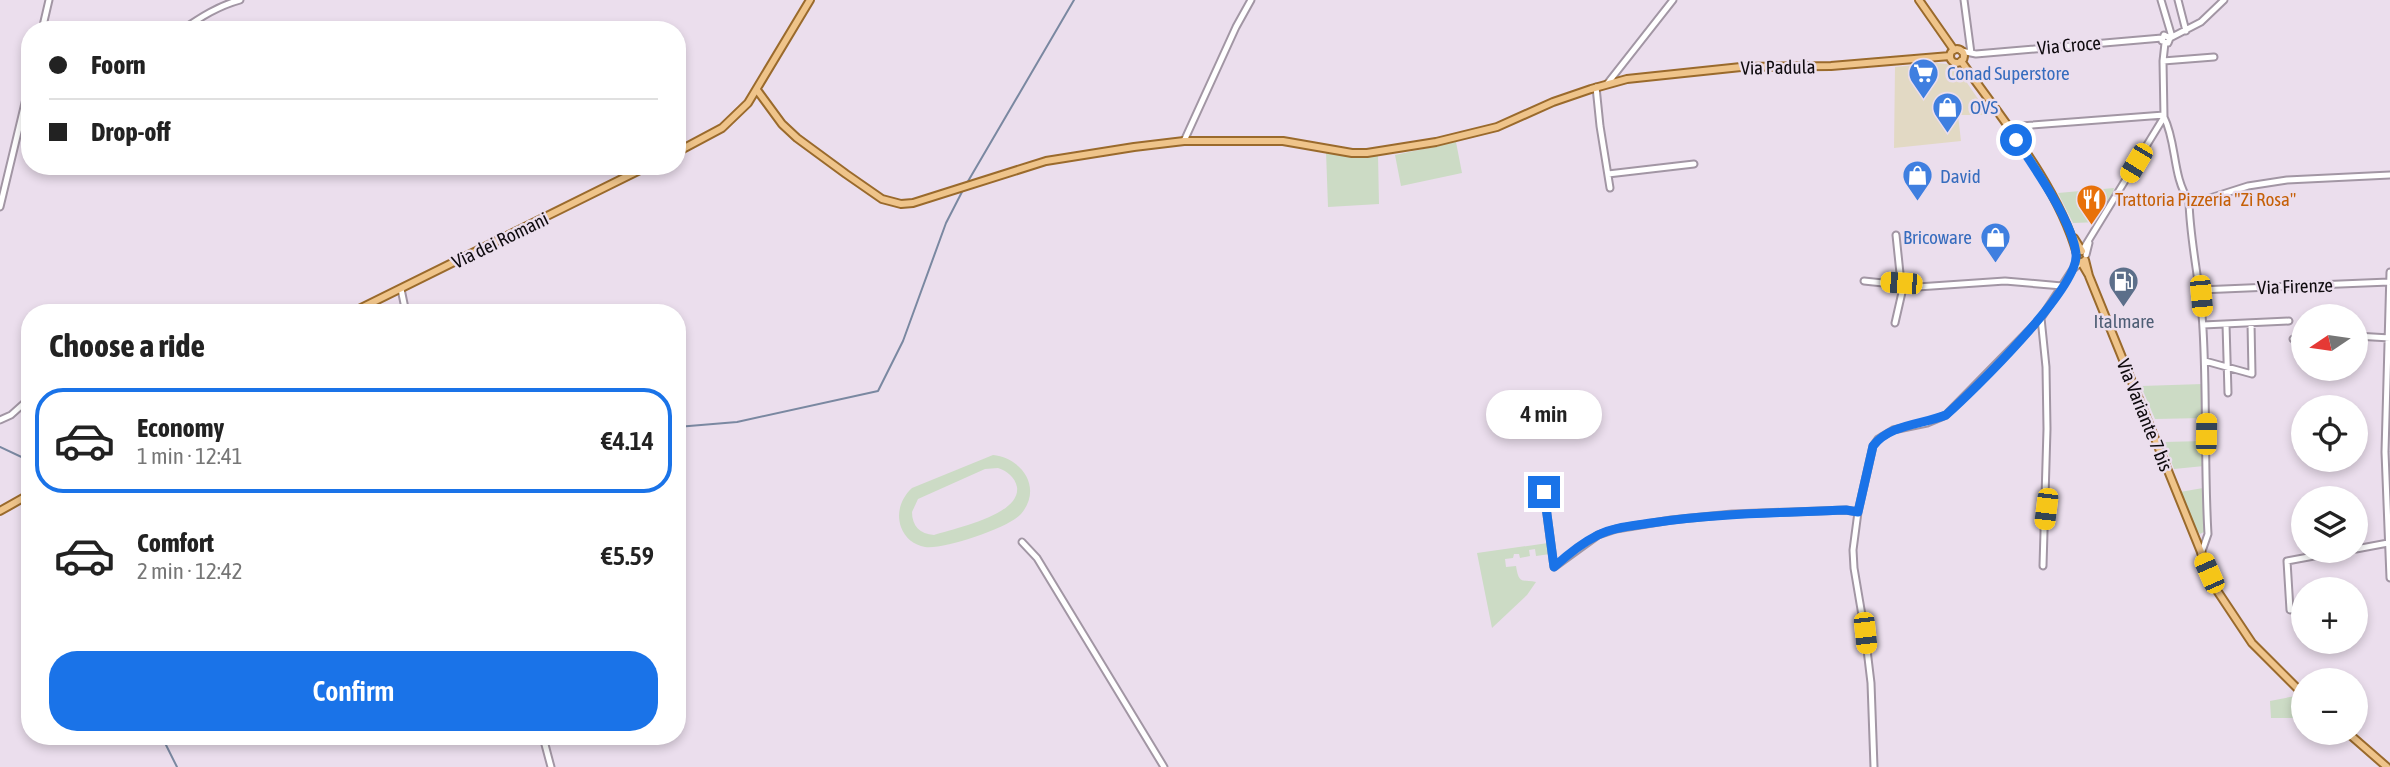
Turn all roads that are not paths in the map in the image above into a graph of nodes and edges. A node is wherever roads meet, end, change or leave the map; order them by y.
1 (49, 0) edge
2 (240, 0) edge
3 (810, 0) edge
4 (1251, 0) edge
5 (1673, 0) edge
6 (1919, 0) edge
7 (1964, 0) edge
8 (2161, 0) edge
9 (2178, 0) edge
10 (2224, 0) edge
11 (44, 21) edge
12 (196, 21) edge
13 (2186, 31) junction
14 (2167, 39) junction
15 (1955, 52) junction
16 (1973, 53) junction
17 (2214, 57) dead end
18 (1962, 60) junction
19 (2163, 61) junction
20 (1606, 84) junction
21 (1596, 87) junction
22 (757, 90) junction
23 (21, 116) edge
24 (2164, 116) junction
25 (20, 120) joint
26 (2006, 127) junction
27 (1184, 141) junction
28 (686, 147) edge
29 (1694, 164) dead end
30 (1608, 174) junction
31 (630, 175) edge
32 (2390, 176) edge
33 (1610, 188) dead end
34 (2189, 201) junction
35 (0, 207) edge
36 (1896, 235) dead end
37 (2081, 257) junction
38 (2073, 270) junction
39 (2390, 272) edge
40 (2088, 274) junction
41 (1864, 281) dead end
42 (2389, 282) edge
43 (1902, 286) junction
44 (2062, 286) junction
45 (401, 289) junction
46 (2200, 290) junction
47 (370, 304) edge
48 (404, 304) edge
49 (2041, 318) junction
50 (2389, 318) edge
51 (2289, 321) dead end
52 (1895, 323) dead end
53 (2251, 323) junction
54 (2226, 324) junction
55 (2203, 326) junction
56 (2368, 337) edge
57 (2389, 338) edge
58 (2205, 361) junction
59 (2227, 367) junction
60 (2228, 393) dead end
61 (21, 406) edge
62 (0, 420) edge
63 (1544, 492) dead end
64 (21, 499) edge
65 (0, 511) edge
66 (1858, 512) junction
67 (1023, 542) dead end
68 (2388, 543) junction
69 (2368, 547) edge
70 (2201, 554) junction
71 (2291, 560) edge
72 (2043, 566) dead end
73 (2390, 578) edge
74 (2290, 610) dead end
75 (2291, 682) edge
76 (545, 745) edge
77 (2362, 745) edge
78 (551, 767) edge
79 (1164, 767) edge
80 (1874, 767) edge
81 (2387, 767) edge

1 - 11 street
2 - 12 street
3 - 22 main road
4 - 27 street
5 - 20 street
6 - 15 main road
7 - 16 street
8 - 14 street
9 - 13 street
10 - 13 street, Via Croce
13 - 14 street, Via Croce
14 - 16 street, Via Croce
14 - 19 street
15 - 16 street, Via Croce
15 - 18 main road
15 - 18 main road
15 - 20 main road, Via Padula
16 - 18 street, Via Croce
17 - 19 street
18 - 26 main road, Via Variante 7 bis
19 - 24 street
20 - 21 main road, Via Padula
21 - 27 main road, Via Padula
21 - 30 street
22 - 27 main road, Via Padula
22 - 28 main road
23 - 25 street
24 - 26 street
24 - 34 street
24 - 37 street
25 - 35 street
26 - 37 main road, Via Variante 7 bis
29 - 30 street
30 - 33 street
31 - 45 main road, Via dei Romani
32 - 34 street
34 - 46 street
36 - 43 street
37 - 38 street
37 - 40 main road, Via Variante 7 bis
38 - 40 street
38 - 44 street
39 - 42 street
40 - 70 main road, Via Variante 7 bis
41 - 43 street
42 - 46 street, Via Firenze
42 - 50 street
43 - 44 street
43 - 52 street
44 - 49 street
45 - 47 main road, Via dei Romani
45 - 48 street
46 - 55 street
49 - 66 street
49 - 72 street
50 - 57 street
51 - 53 street
53 - 54 street
53 - 59 street
54 - 55 street
54 - 59 street
55 - 58 street
56 - 57 street
57 - 68 street
58 - 59 street
58 - 70 street
59 - 60 street
61 - 62 street
63 - 66 street
64 - 65 main road
66 - 80 street
67 - 79 street
68 - 69 street
68 - 73 street
70 - 75 main road, Via Variante 7 bis
71 - 74 street
76 - 78 street
77 - 81 main road

